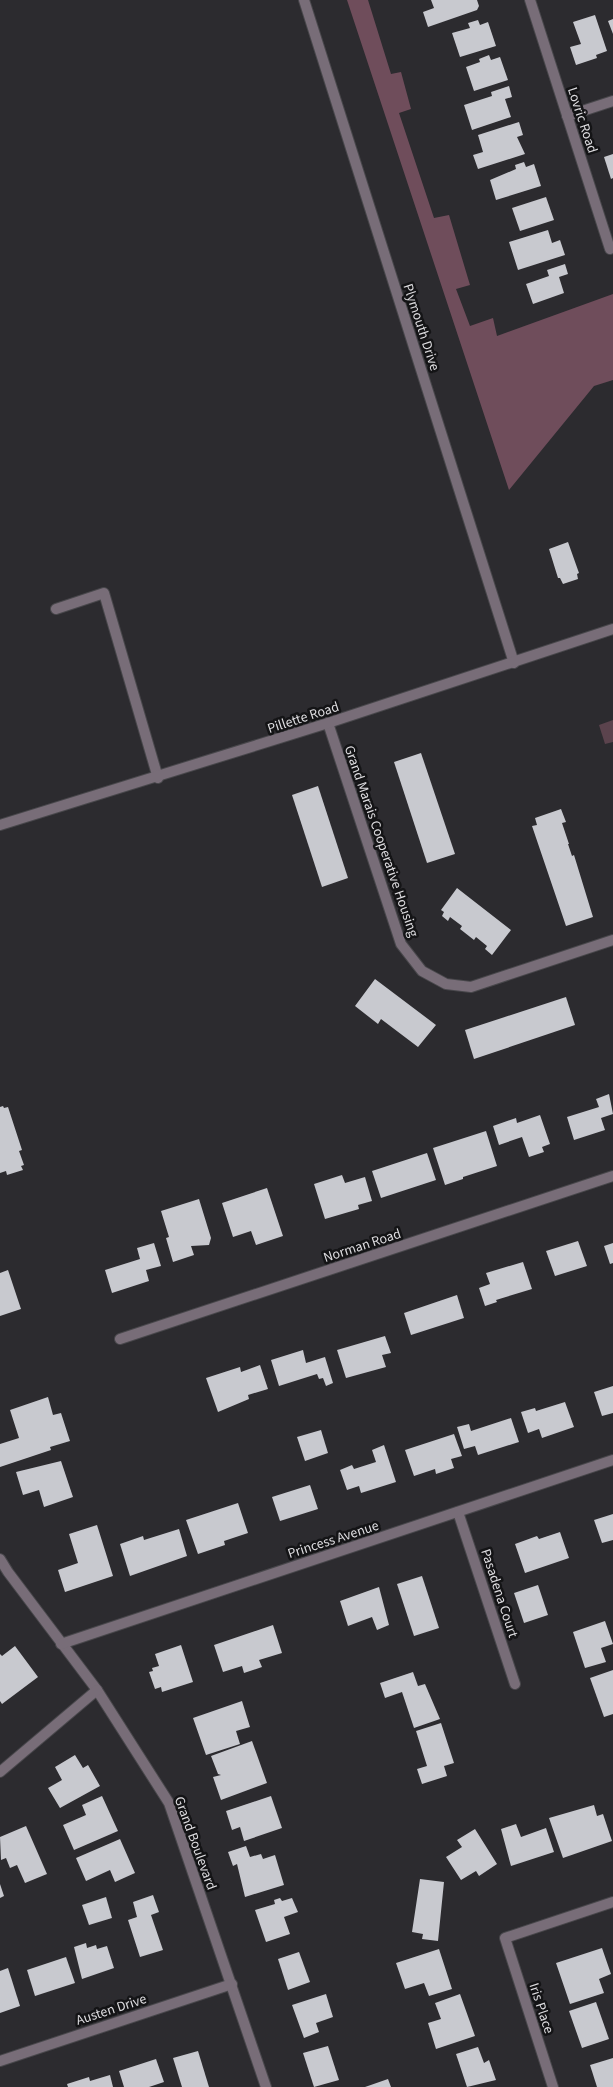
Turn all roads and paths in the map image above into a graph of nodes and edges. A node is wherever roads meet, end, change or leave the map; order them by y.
1 (304, 0) edge
2 (530, 0) edge
3 (613, 100) edge
4 (567, 116) junction
5 (610, 249) dead end
6 (56, 609) dead end
7 (613, 629) edge
8 (514, 663) junction
9 (328, 724) junction
10 (158, 778) junction
11 (0, 825) edge
12 (613, 940) edge
13 (613, 1176) edge
14 (120, 1340) dead end
15 (613, 1460) edge
16 (458, 1512) junction
17 (0, 1558) edge
18 (61, 1644) junction
19 (515, 1684) dead end
20 (97, 1690) junction
21 (0, 1772) edge
22 (613, 1902) edge
23 (232, 1984) junction
24 (0, 2061) edge
25 (266, 2087) edge
26 (553, 2087) edge

1 - 8 street, Plymouth Drive
2 - 4 street, Lovric Road
3 - 4 street
4 - 5 street, Lovric Road
6 - 10 street
7 - 8 street, Pillette Road
8 - 9 street, Pillette Road
9 - 10 street, Pillette Road
9 - 12 street, Grand Marais Cooperative Housing
10 - 11 street, Pillette Road
13 - 14 street, Norman Road
15 - 16 street, Princess Avenue
16 - 18 street, Princess Avenue
16 - 19 street, Pasadena Court
17 - 18 street, Grand Boulevard
18 - 20 street, Grand Boulevard
20 - 21 street
20 - 23 street, Grand Boulevard
22 - 26 street, Iris Place
23 - 24 street, Austen Drive
23 - 25 street, Grand Boulevard

